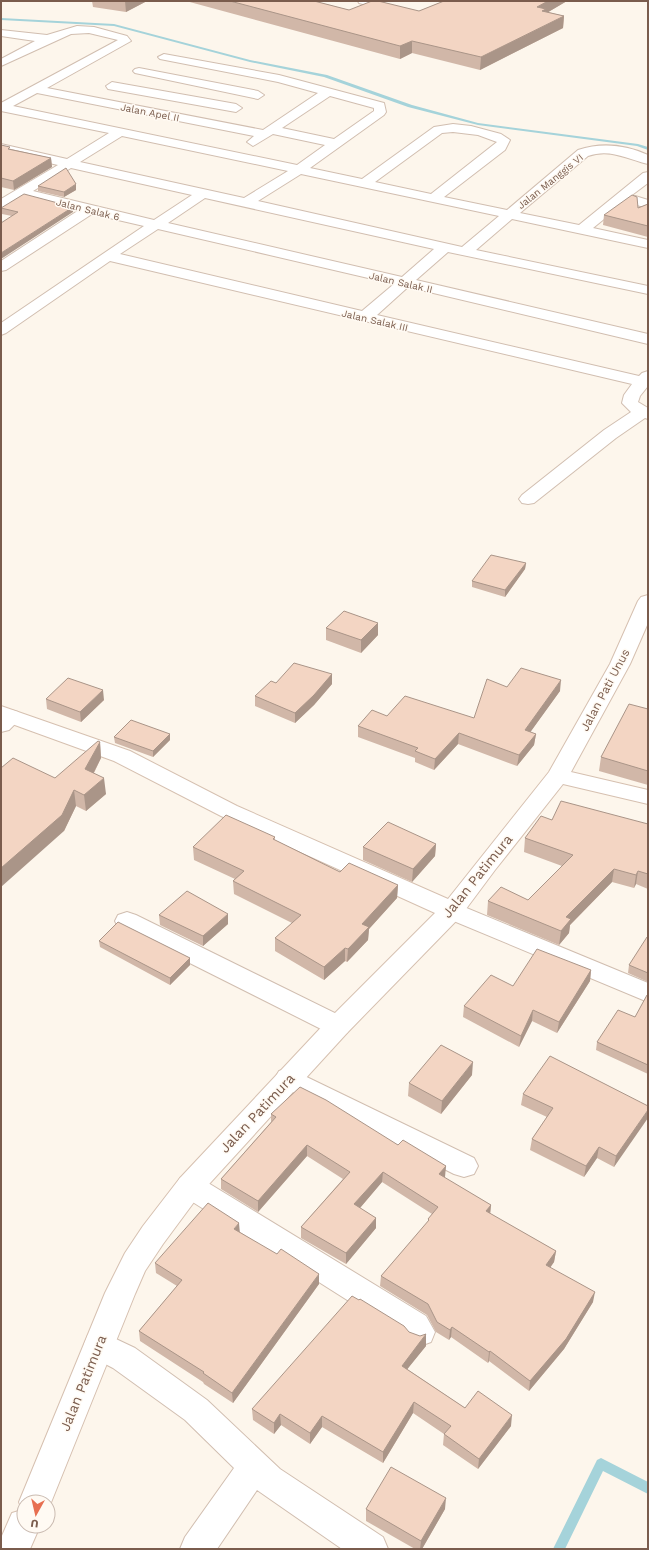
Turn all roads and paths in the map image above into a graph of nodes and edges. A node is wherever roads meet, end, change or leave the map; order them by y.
1 (363, 1) edge
2 (409, 12) edge
3 (1, 33) edge
4 (48, 39) junction
5 (176, 48) dead end
6 (164, 57) junction
7 (1, 63) edge
8 (139, 71) junction
9 (279, 79) junction
10 (112, 86) junction
11 (35, 89) junction
12 (328, 92) junction
13 (258, 95) junction
14 (87, 100) junction
15 (1, 107) edge
16 (236, 108) junction
17 (213, 124) junction
18 (120, 132) junction
19 (268, 132) junction
20 (335, 144) junction
21 (1, 148) edge
22 (232, 155) junction
23 (648, 160) edge
24 (69, 164) junction
25 (297, 171) junction
26 (648, 176) edge
27 (364, 184) junction
28 (22, 193) junction
29 (202, 194) junction
30 (622, 197) junction
31 (434, 198) junction
32 (246, 203) junction
33 (648, 204) edge
34 (1, 205) edge
35 (90, 209) junction
36 (510, 213) junction
37 (155, 225) junction
38 (582, 230) junction
39 (648, 244) edge
40 (444, 248) junction
41 (465, 252) junction
42 (108, 256) junction
43 (1, 267) edge
44 (404, 282) junction
45 (648, 290) edge
46 (365, 318) junction
47 (2, 328) edge
48 (648, 339) edge
49 (645, 379) edge
50 (645, 413) edge
51 (528, 499) dead end
52 (648, 602) edge
53 (4, 718) edge
54 (558, 776) junction
55 (648, 797) edge
56 (452, 911) junction
57 (128, 921) dead end
58 (648, 993) edge
59 (338, 1026) junction
60 (288, 1078) junction
61 (464, 1166) dead end
62 (190, 1186) junction
63 (420, 1332) dead end
64 (99, 1345) junction
65 (254, 1466) junction
66 (38, 1494) edge
67 (20, 1534) edge
68 (13, 1549) edge
69 (197, 1549) edge
70 (371, 1549) edge

1 - 2 street
3 - 4 street
4 - 7 street
4 - 11 street
5 - 6 street
6 - 8 street
6 - 9 street
8 - 10 street
8 - 13 street
9 - 12 street
9 - 13 street
10 - 14 street
10 - 16 street
11 - 14 street, Jalan Apel II
11 - 15 street
12 - 19 street
12 - 20 street
13 - 16 street
14 - 17 street, Jalan Apel II
15 - 18 street
16 - 17 street
17 - 19 street, Jalan Apel II
18 - 22 street
18 - 24 street
19 - 20 street, Jalan Apel II
19 - 22 street
20 - 25 street
21 - 24 street
22 - 25 street
23 - 36 street, Jalan Manggis VI
24 - 28 street
24 - 29 street
25 - 27 street
25 - 32 street
26 - 30 street
27 - 31 street
27 - 31 street
28 - 34 street
28 - 35 street, Jalan Salak 6
29 - 32 street
29 - 37 street
30 - 33 street
30 - 38 street
31 - 36 street
32 - 40 street
35 - 37 street, Jalan Salak 6
35 - 43 street
36 - 38 street
36 - 41 street, Jalan Manggis VI
37 - 42 street
37 - 44 street, Jalan Salak II
38 - 39 street
40 - 41 street
40 - 44 street
41 - 45 street
42 - 46 street, Jalan Salak III
42 - 47 street
44 - 46 street
44 - 48 street, Jalan Salak II
46 - 49 street, Jalan Salak III
49 - 50 street
50 - 51 street
52 - 54 street, Jalan Pati Unus
53 - 56 street
54 - 55 street
54 - 56 street, Jalan Patimura
56 - 58 street
56 - 59 street, Jalan Patimura
57 - 59 street
59 - 60 street, Jalan Patimura
60 - 61 street
60 - 62 street, Jalan Patimura
62 - 63 street
62 - 64 street, Jalan Patimura
64 - 65 street
64 - 66 street, Jalan Patimura
65 - 69 street
65 - 70 street
67 - 68 street

